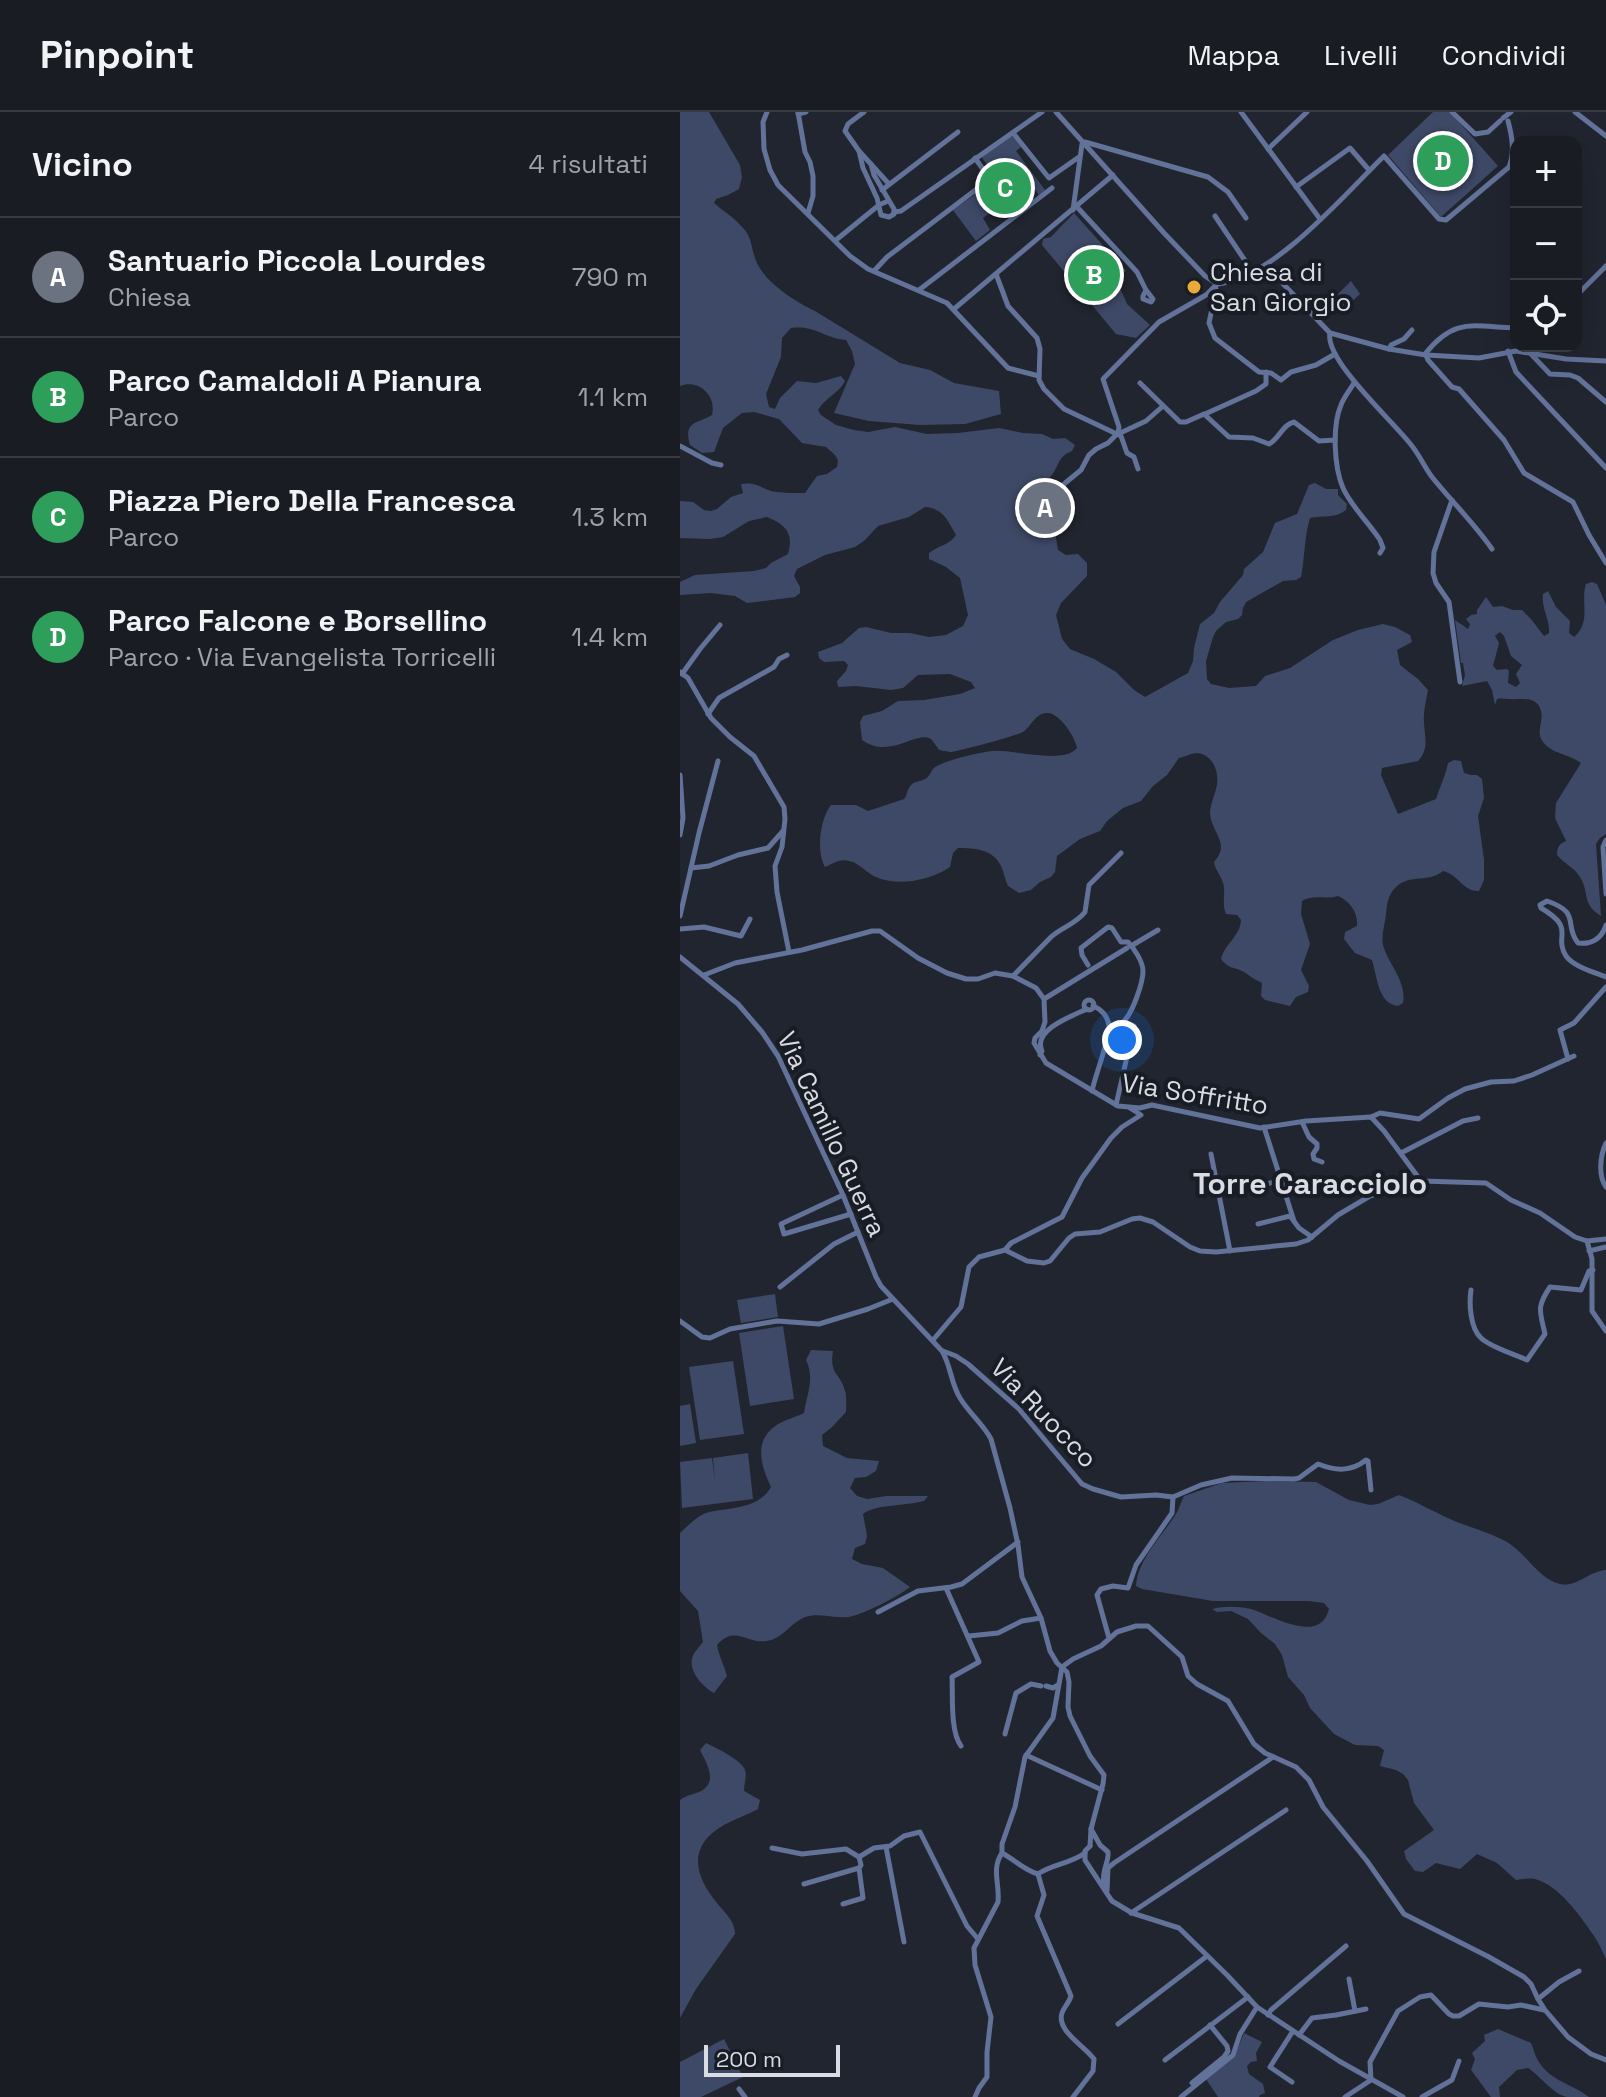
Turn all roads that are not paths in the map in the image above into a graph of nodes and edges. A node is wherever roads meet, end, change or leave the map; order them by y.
1 (767, 112) edge
2 (806, 112) edge
3 (864, 112) edge
4 (1042, 112) edge
5 (1056, 112) edge
6 (1242, 112) edge
7 (1307, 112) edge
8 (1452, 112) edge
9 (1575, 112) edge
10 (798, 113) edge
11 (1506, 119) edge
12 (958, 132) dead end
13 (1013, 133) junction
14 (1606, 136) edge
15 (1083, 142) junction
16 (1268, 149) junction
17 (859, 151) junction
18 (1080, 156) junction
19 (975, 158) junction
20 (871, 164) junction
21 (1369, 170) junction
22 (1113, 175) junction
23 (889, 184) junction
24 (1296, 187) junction
25 (1052, 188) dead end
26 (882, 190) junction
27 (888, 201) junction
28 (879, 205) junction
29 (1075, 208) junction
30 (894, 212) junction
31 (808, 214) junction
32 (1215, 216) dead end
33 (1246, 218) dead end
34 (1320, 219) junction
35 (836, 240) junction
36 (1606, 266) edge
37 (1259, 268) junction
38 (874, 271) junction
39 (996, 274) junction
40 (1217, 284) junction
41 (919, 290) junction
42 (1146, 290) dead end
43 (1582, 290) edge
44 (954, 309) junction
45 (1510, 328) edge
46 (1412, 330) dead end
47 (1330, 333) junction
48 (1389, 349) junction
49 (1508, 351) joint
50 (1530, 353) joint
51 (1335, 354) junction
52 (1426, 355) junction
53 (1606, 361) edge
54 (1266, 372) junction
55 (1039, 376) junction
56 (1140, 383) dead end
57 (1354, 383) junction
58 (1606, 402) edge
59 (1164, 406) junction
60 (1205, 414) junction
61 (1117, 435) junction
62 (1335, 440) junction
63 (680, 446) edge
64 (721, 465) dead end
65 (1606, 468) edge
66 (1138, 469) dead end
67 (1064, 484) dead end
68 (1452, 500) junction
69 (1492, 549) dead end
70 (1380, 553) dead end
71 (1606, 563) edge
72 (720, 625) dead end
73 (787, 655) dead end
74 (681, 673) edge
75 (1460, 682) dead end
76 (708, 714) junction
77 (718, 761) dead end
78 (680, 775) edge
79 (784, 828) junction
80 (680, 835) edge
81 (1606, 840) edge
82 (1121, 853) dead end
83 (691, 868) junction
84 (1606, 894) edge
85 (680, 916) edge
86 (750, 919) dead end
87 (1606, 925) edge
88 (680, 929) edge
89 (1158, 930) dead end
90 (1129, 947) junction
91 (789, 952) junction
92 (682, 958) edge
93 (1088, 965) dead end
94 (680, 968) edge
95 (704, 975) junction
96 (1013, 976) junction
97 (1606, 977) edge
98 (1606, 987) edge
99 (1044, 999) junction
100 (1125, 1020) dead end
101 (1134, 1026) dead end
102 (1040, 1056) junction
103 (1092, 1091) junction
104 (1116, 1105) junction
105 (1129, 1107) junction
106 (1371, 1117) junction
107 (1478, 1118) dead end
108 (1302, 1122) junction
109 (1264, 1127) junction
110 (1606, 1143) edge
111 (1401, 1153) junction
112 (1211, 1154) dead end
113 (1322, 1162) dead end
114 (1281, 1181) junction
115 (1421, 1181) junction
116 (1249, 1187) dead end
117 (1606, 1187) edge
118 (843, 1195) junction
119 (851, 1214) junction
120 (1294, 1221) junction
121 (1258, 1224) dead end
122 (858, 1232) junction
123 (1312, 1237) junction
124 (1588, 1241) junction
125 (1606, 1243) edge
126 (1005, 1250) junction
127 (1230, 1251) junction
128 (1589, 1251) junction
129 (1593, 1270) junction
130 (780, 1287) dead end
131 (1471, 1290) dead end
132 (893, 1299) junction
133 (680, 1321) edge
134 (1606, 1331) edge
135 (933, 1340) junction
136 (942, 1351) junction
137 (1371, 1490) dead end
138 (1173, 1497) junction
139 (1018, 1542) junction
140 (946, 1588) junction
141 (878, 1612) dead end
142 (1041, 1618) junction
143 (969, 1636) junction
144 (1109, 1638) junction
145 (1062, 1667) junction
146 (1060, 1680) junction
147 (1005, 1734) dead end
148 (961, 1746) dead end
149 (1026, 1755) junction
150 (1273, 1757) junction
151 (1102, 1790) junction
152 (1286, 1810) dead end
153 (1091, 1829) junction
154 (1100, 1845) junction
155 (1090, 1846) junction
156 (886, 1847) junction
157 (772, 1848) dead end
158 (1002, 1853) junction
159 (1085, 1853) junction
160 (859, 1857) junction
161 (1074, 1861) junction
162 (1088, 1865) junction
163 (1104, 1865) junction
164 (859, 1868) junction
165 (1038, 1874) junction
166 (804, 1884) dead end
167 (1106, 1890) junction
168 (843, 1904) dead end
169 (1131, 1913) junction
170 (978, 1939) junction
171 (904, 1942) dead end
172 (1346, 1946) dead end
173 (1207, 1956) junction
174 (1579, 1971) dead end
175 (1349, 1979) dead end
176 (1248, 1997) junction
177 (1538, 1999) junction
178 (1257, 2007) junction
179 (1366, 2009) dead end
180 (1545, 2010) junction
181 (1355, 2011) junction
182 (1268, 2015) junction
183 (1118, 2024) dead end
184 (1210, 2025) junction
185 (1293, 2031) junction
186 (1299, 2035) junction
187 (1165, 2060) dead end
188 (1606, 2060) edge
189 (1459, 2061) dead end
190 (1371, 2080) junction
191 (1292, 2082) dead end
192 (1192, 2083) dead end
193 (739, 2089) dead end
194 (745, 2097) edge
195 (975, 2097) edge
196 (1073, 2097) edge
197 (1181, 2097) edge
198 (1345, 2097) edge
199 (1403, 2097) edge
200 (1422, 2097) edge

1 - 31 street
2 - 10 street
3 - 17 street
4 - 13 street
5 - 15 street
6 - 16 street
7 - 16 street
8 - 11 street
9 - 14 street
10 - 31 street
11 - 21 street
12 - 23 street
13 - 18 street
13 - 19 street
15 - 18 street
15 - 22 street
15 - 33 street
16 - 24 street
17 - 20 street
17 - 28 street
18 - 29 street
19 - 30 street
19 - 38 street
20 - 23 street
20 - 26 street
21 - 24 street
21 - 34 street
22 - 29 street
22 - 40 street
23 - 26 street
24 - 34 street
25 - 41 street
26 - 27 street
27 - 28 street
27 - 30 street
28 - 30 street
28 - 35 street
29 - 39 street
29 - 42 street
31 - 35 street
32 - 37 street
34 - 37 street
35 - 38 street
36 - 43 street
37 - 40 street
37 - 47 street
38 - 41 street
39 - 44 street
39 - 55 street
40 - 54 street
40 - 61 street
41 - 44 street
44 - 55 street
45 - 52 street
46 - 48 street
47 - 48 street
47 - 51 street
48 - 52 street
49 - 52 street
49 - 65 street
50 - 53 street
50 - 58 street
51 - 54 street
51 - 57 street
52 - 71 street
54 - 60 street
55 - 61 street
56 - 59 street
57 - 62 street
57 - 68 street
59 - 60 street
59 - 61 street
60 - 62 street
61 - 66 street
61 - 67 street
62 - 70 street
63 - 64 street
68 - 69 street
68 - 75 street
72 - 74 street
73 - 76 street
74 - 76 street
76 - 79 street
77 - 83 street
78 - 80 street
79 - 83 street
79 - 91 street
81 - 84 street
82 - 96 street
83 - 85 street
86 - 88 street
87 - 97 street
89 - 90 street
90 - 93 street
90 - 99 street
90 - 100 street
91 - 95 street
91 - 96 street
92 - 94 street
92 - 95 street, Via Camillo Guerra
95 - 118 street, Via Camillo Guerra
96 - 99 street
98 - 106 street, Via Soffritto
99 - 102 street
101 - 104 street
102 - 103 street, Via Soffritto
102 - 103 street
103 - 104 street, Via Soffritto
104 - 105 street, Via Soffritto
105 - 109 street, Via Soffritto
105 - 126 street
106 - 108 street, Via Soffritto
106 - 111 street
107 - 111 street
108 - 109 street, Via Soffritto
108 - 113 street
109 - 114 street
110 - 117 street
111 - 115 street
112 - 127 street
114 - 116 street
114 - 120 street
115 - 123 street
115 - 124 street
118 - 119 street, Via Camillo Guerra
118 - 119 street
119 - 122 street, Via Camillo Guerra
120 - 121 street
120 - 123 street
122 - 130 street
122 - 132 street, Via Camillo Guerra
123 - 127 street
124 - 125 street
124 - 128 street
125 - 128 street
126 - 127 street
126 - 135 street
128 - 129 street
129 - 131 street
129 - 134 street
132 - 133 street
132 - 135 street, Via Camillo Guerra
135 - 136 street, Via Camillo Guerra
136 - 138 street, Via Ruocco
136 - 139 street
137 - 138 street, Via Ruocco
138 - 144 street
139 - 140 street
139 - 142 street
140 - 141 street
140 - 143 street
142 - 143 street
142 - 145 street
143 - 148 street
144 - 145 street
144 - 150 street
145 - 146 street
145 - 151 street
146 - 147 street
146 - 149 street
149 - 151 street
149 - 158 street
150 - 167 street
150 - 177 street
151 - 153 street
152 - 169 street
153 - 154 street
153 - 155 street
154 - 155 street
154 - 163 street
155 - 159 street
156 - 160 street
156 - 170 street
156 - 171 street
157 - 160 street
158 - 165 street
158 - 170 street
159 - 161 street
159 - 162 street
160 - 164 street
161 - 162 street
161 - 165 street
162 - 163 street
162 - 167 street
163 - 167 street
164 - 166 street
164 - 168 street
165 - 196 street
167 - 169 street
169 - 173 street
170 - 195 street
172 - 182 street
173 - 176 street
173 - 183 street
174 - 177 street
175 - 181 street
176 - 178 street
176 - 184 street
177 - 180 street
178 - 182 street
178 - 197 street
179 - 181 street
180 - 188 street
180 - 190 street
181 - 186 street
182 - 185 street
184 - 187 street
184 - 192 street
185 - 186 street
185 - 191 street
186 - 190 street
189 - 200 street
190 - 198 street
190 - 199 street
193 - 194 street

